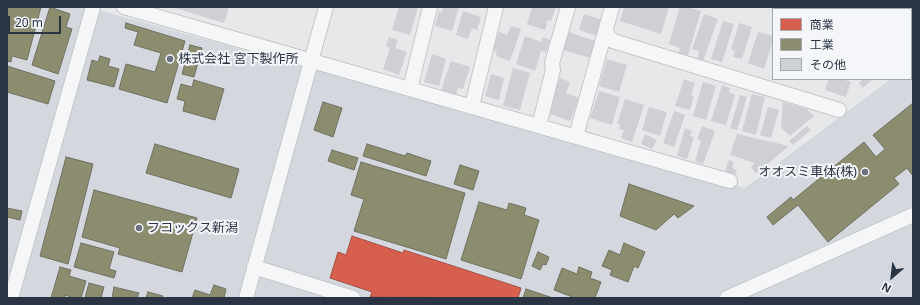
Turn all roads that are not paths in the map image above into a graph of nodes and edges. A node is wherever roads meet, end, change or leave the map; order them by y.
1 (92, 7) edge
2 (124, 7) edge
3 (326, 7) edge
4 (430, 7) edge
5 (496, 7) edge
6 (568, 7) edge
7 (612, 7) edge
8 (605, 32) junction
9 (311, 60) junction
10 (410, 89) junction
11 (472, 106) junction
12 (840, 110) dead end
13 (539, 126) junction
14 (576, 136) junction
15 (730, 181) dead end
16 (913, 215) edge
17 (254, 267) junction
18 (11, 298) edge
19 (246, 298) edge
20 (353, 298) edge
21 (727, 298) edge

1 - 18 street
2 - 9 street
3 - 9 street
4 - 10 street
5 - 11 street
6 - 13 street
7 - 8 street
8 - 12 street
8 - 14 street
9 - 10 street
9 - 17 street
10 - 11 street
11 - 13 street
13 - 14 street
14 - 15 street
16 - 21 street
17 - 19 street
17 - 20 street

